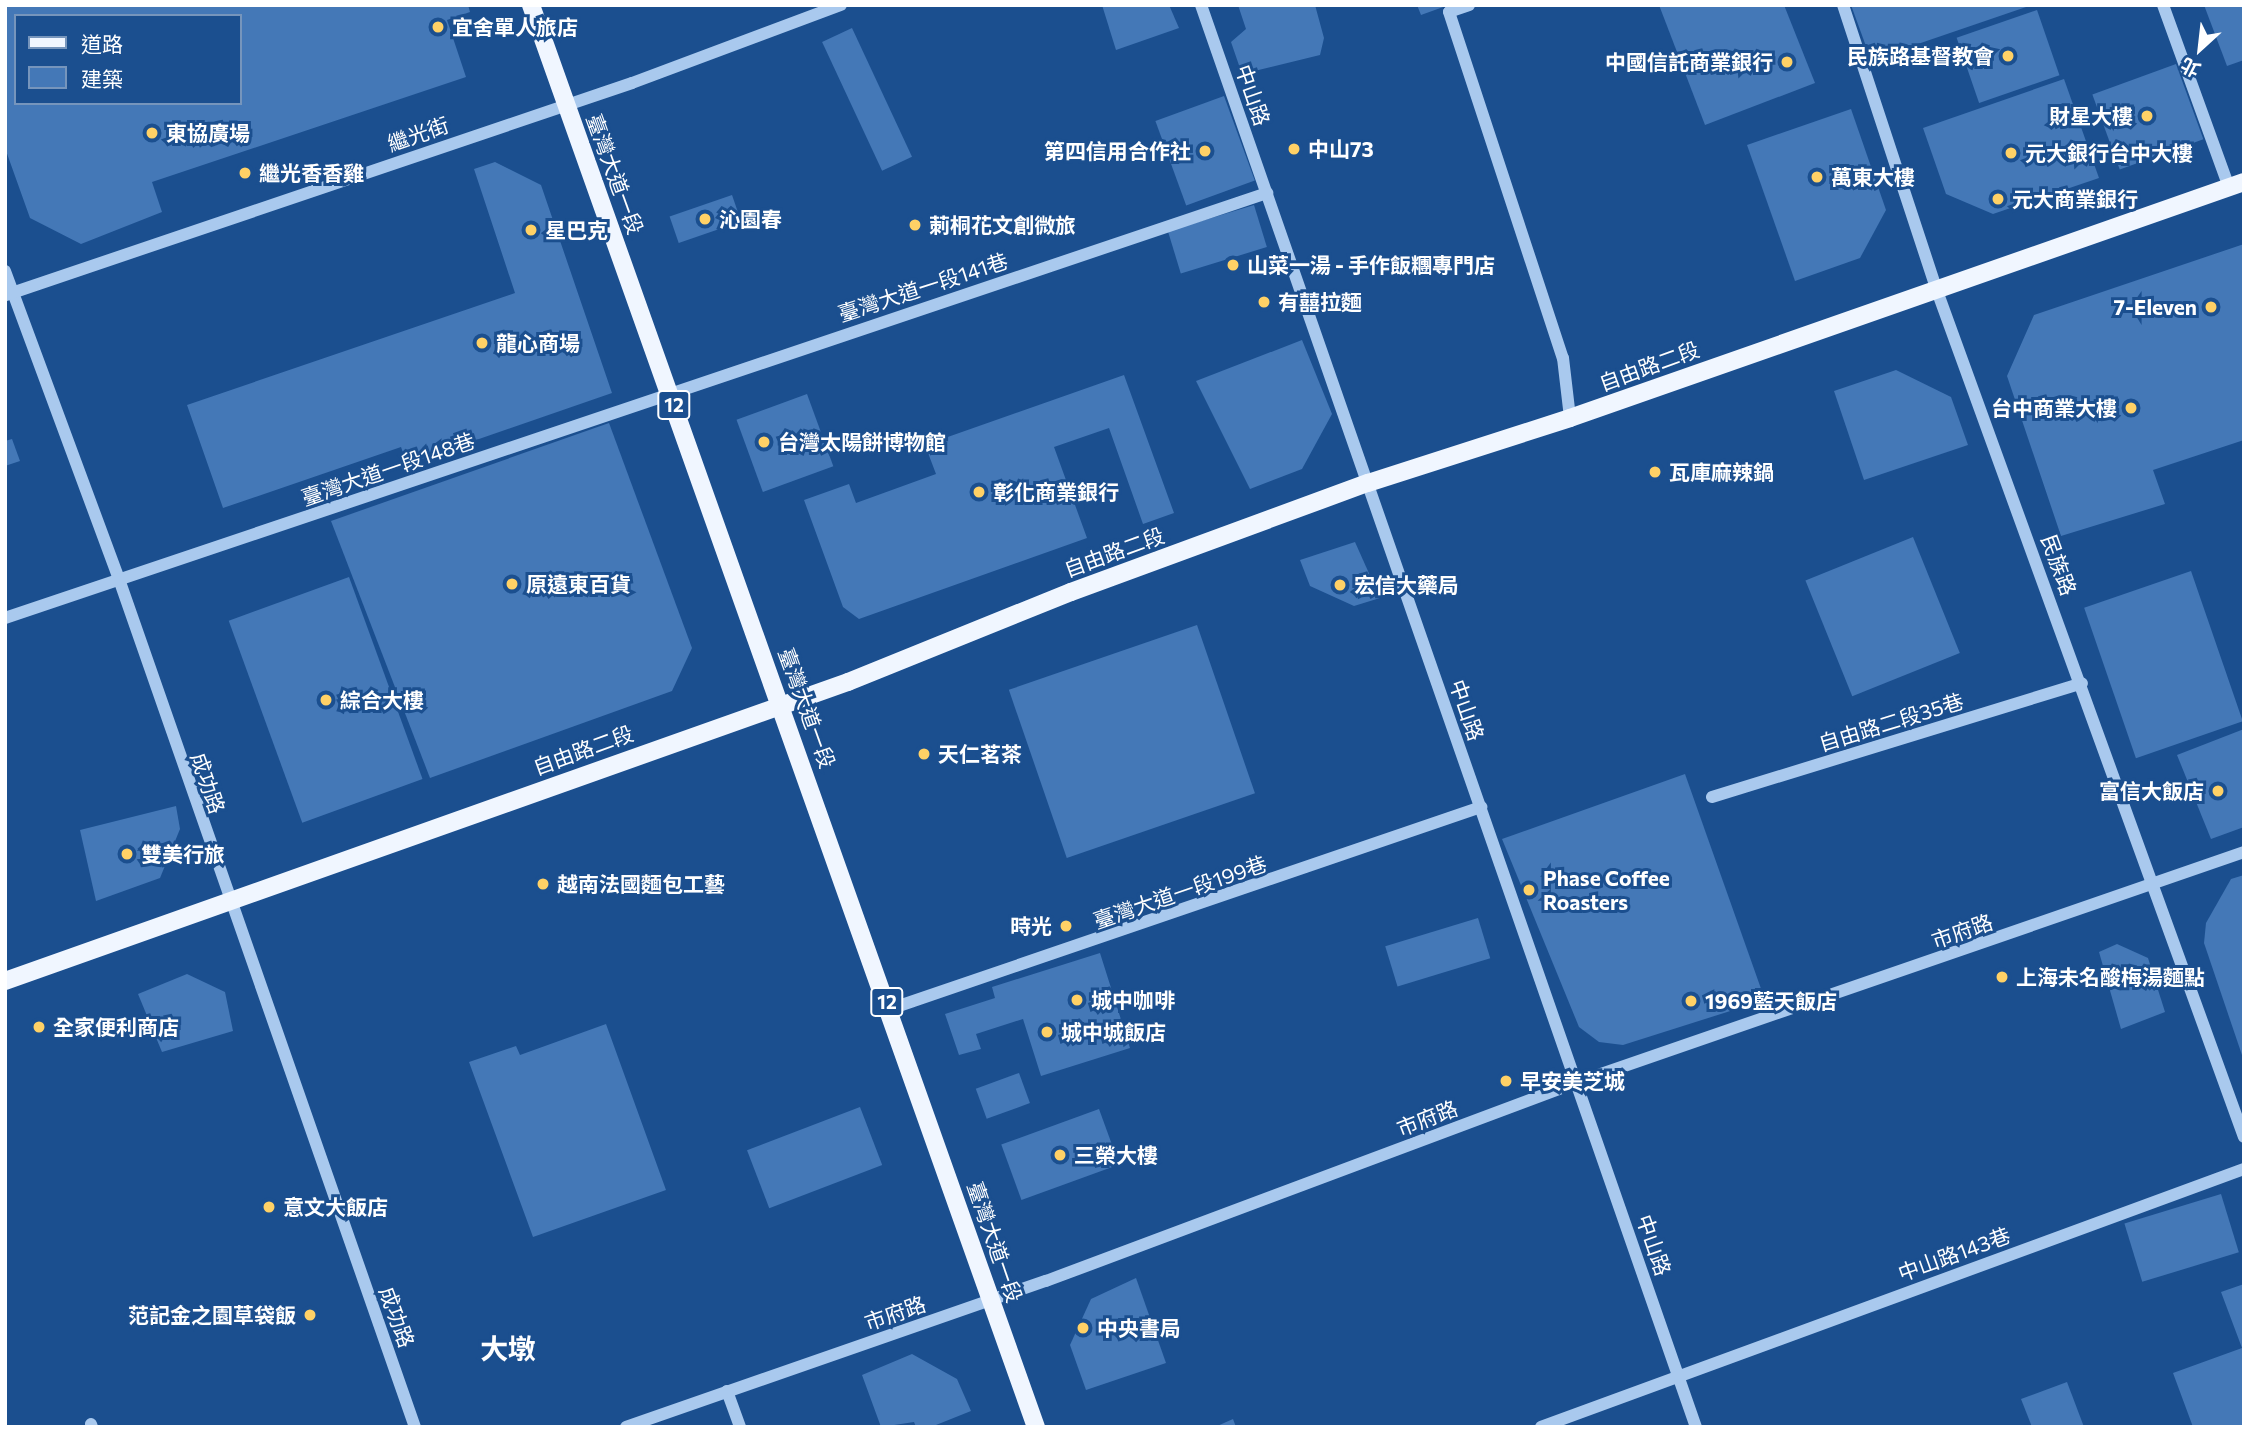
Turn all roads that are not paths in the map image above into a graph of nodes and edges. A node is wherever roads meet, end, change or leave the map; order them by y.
1 (531, 5) edge
2 (841, 5) edge
3 (1201, 5) edge
4 (1469, 5) edge
5 (1843, 5) edge
6 (2163, 5) edge
7 (566, 104) junction
8 (2236, 185) edge
9 (1268, 193) junction
10 (5, 271) edge
11 (1936, 288) junction
12 (9, 294) edge
13 (670, 392) junction
14 (1570, 418) junction
15 (1367, 483) junction
16 (120, 582) junction
17 (5, 618) edge
18 (2082, 683) junction
19 (782, 705) junction
20 (1712, 797) dead end
21 (1481, 807) junction
22 (2244, 852) edge
23 (2155, 883) junction
24 (228, 900) junction
25 (5, 981) edge
26 (890, 1009) junction
27 (1578, 1082) junction
28 (2244, 1137) edge
29 (2244, 1169) edge
30 (991, 1299) junction
31 (1678, 1376) junction
32 (727, 1391) junction
33 (415, 1427) edge
34 (626, 1427) edge
35 (740, 1427) edge
36 (1036, 1427) edge
37 (1541, 1427) edge
38 (1696, 1427) edge

1 - 7 main road, 臺灣大道一段 / 12
2 - 7 street, 繼光街
3 - 9 street, 中山路
4 - 14 street
5 - 11 street, 民族路
6 - 8 street
7 - 12 street, 繼光街
7 - 13 main road, 臺灣大道一段 / 12
8 - 11 main road, 自由路二段
9 - 13 street, 臺灣大道一段141巷
9 - 15 street, 中山路
10 - 12 street, 成功路
11 - 14 main road, 自由路二段
11 - 18 street, 民族路
12 - 16 street, 成功路
13 - 16 street, 臺灣大道一段148巷
13 - 19 main road, 臺灣大道一段 / 12
14 - 15 main road, 自由路二段
15 - 19 main road, 自由路二段
15 - 21 street, 中山路
16 - 17 street, 臺灣大道一段148巷
16 - 24 street, 成功路
18 - 20 street, 自由路二段35巷
18 - 23 street, 民族路
19 - 24 main road, 自由路二段
19 - 26 main road, 臺灣大道一段 / 12
21 - 26 street, 臺灣大道一段199巷
21 - 27 street, 中山路
22 - 23 street, 市府路
23 - 27 street, 市府路
23 - 28 street, 民族路
24 - 25 main road, 自由路二段
24 - 33 street, 成功路
26 - 30 main road, 臺灣大道一段 / 12
27 - 30 street, 市府路
27 - 31 street, 中山路
29 - 31 street, 中山路143巷
30 - 32 street, 市府路
30 - 36 main road, 臺灣大道一段 / 12
31 - 37 street, 中山路143巷
31 - 38 street, 中山路
32 - 34 street, 市府路
32 - 35 street

